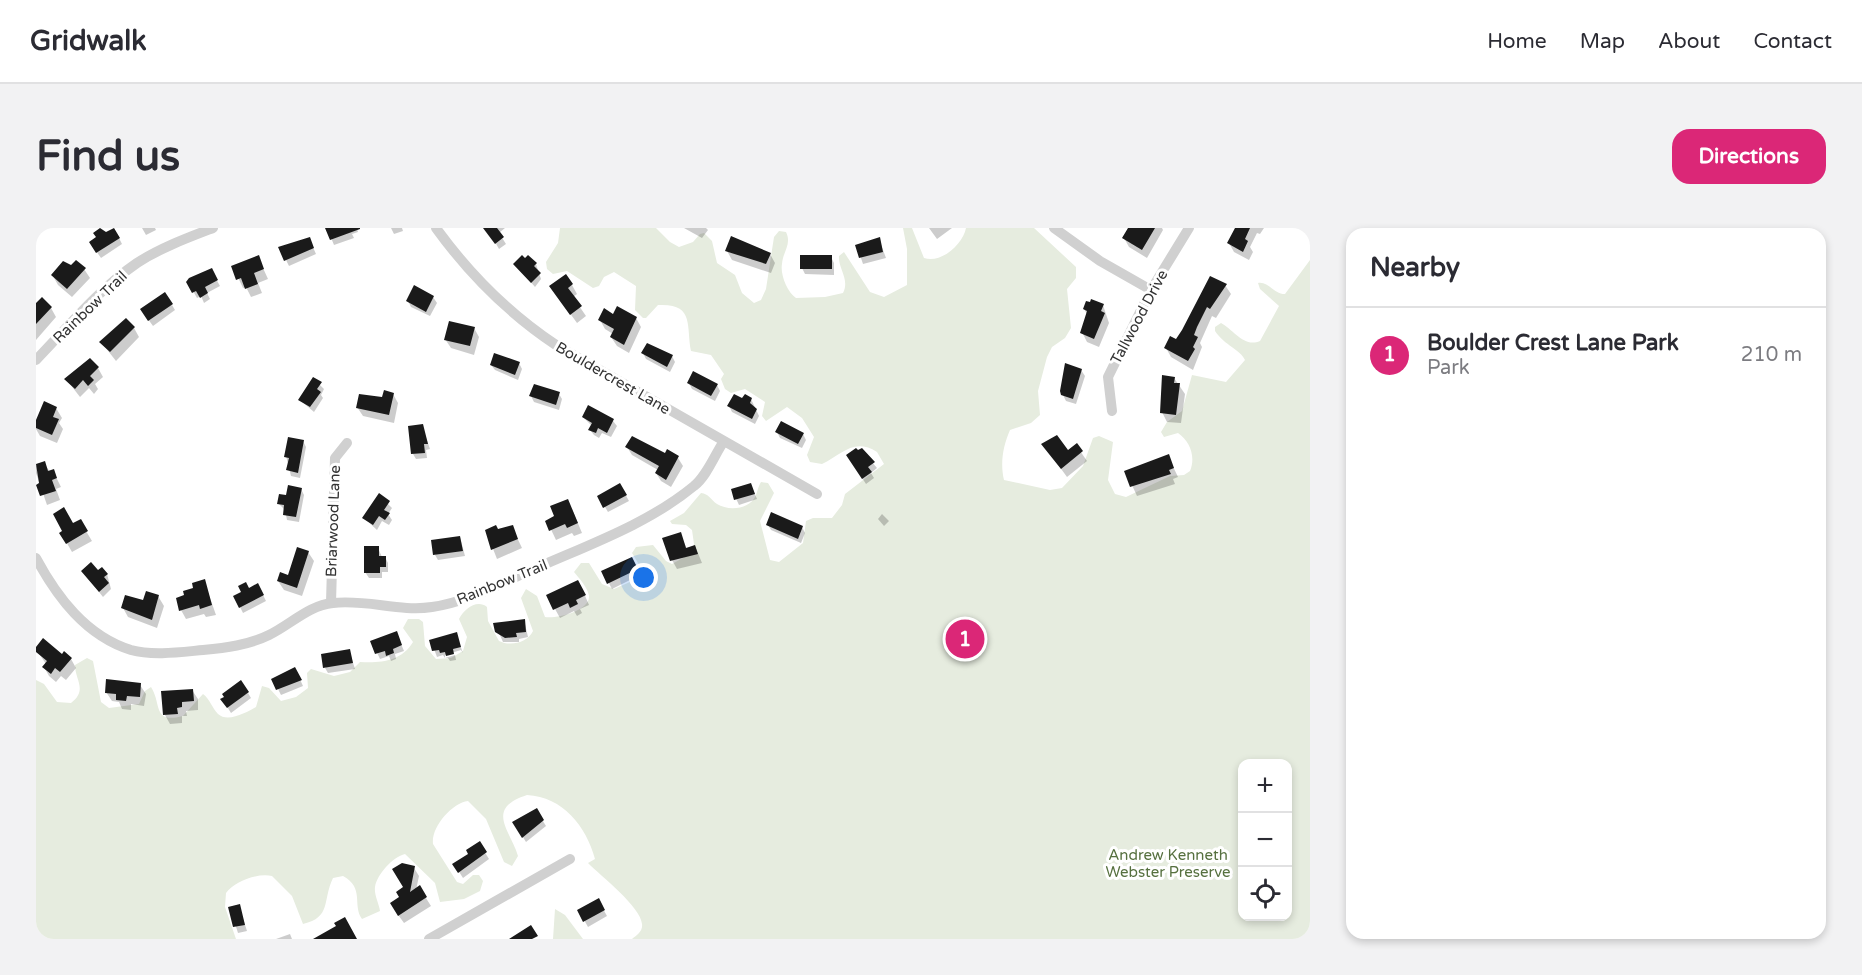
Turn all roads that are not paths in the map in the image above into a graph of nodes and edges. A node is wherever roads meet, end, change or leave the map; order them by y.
1 (213, 228) edge
2 (436, 228) edge
3 (1054, 228) edge
4 (1189, 228) edge
5 (1151, 290) junction
6 (36, 360) edge
7 (1112, 411) dead end
8 (724, 441) junction
9 (347, 443) dead end
10 (817, 495) dead end
11 (36, 558) edge
12 (331, 603) junction
13 (570, 859) dead end
14 (429, 939) edge

1 - 6 street, Rainbow Trail
2 - 8 street, Bouldercrest Lane
3 - 5 street
4 - 5 street, Tallwood Drive
5 - 7 street, Tallwood Drive
8 - 10 street, Bouldercrest Lane
8 - 12 street, Rainbow Trail
9 - 12 street, Briarwood Lane
11 - 12 street, Rainbow Trail
13 - 14 street

